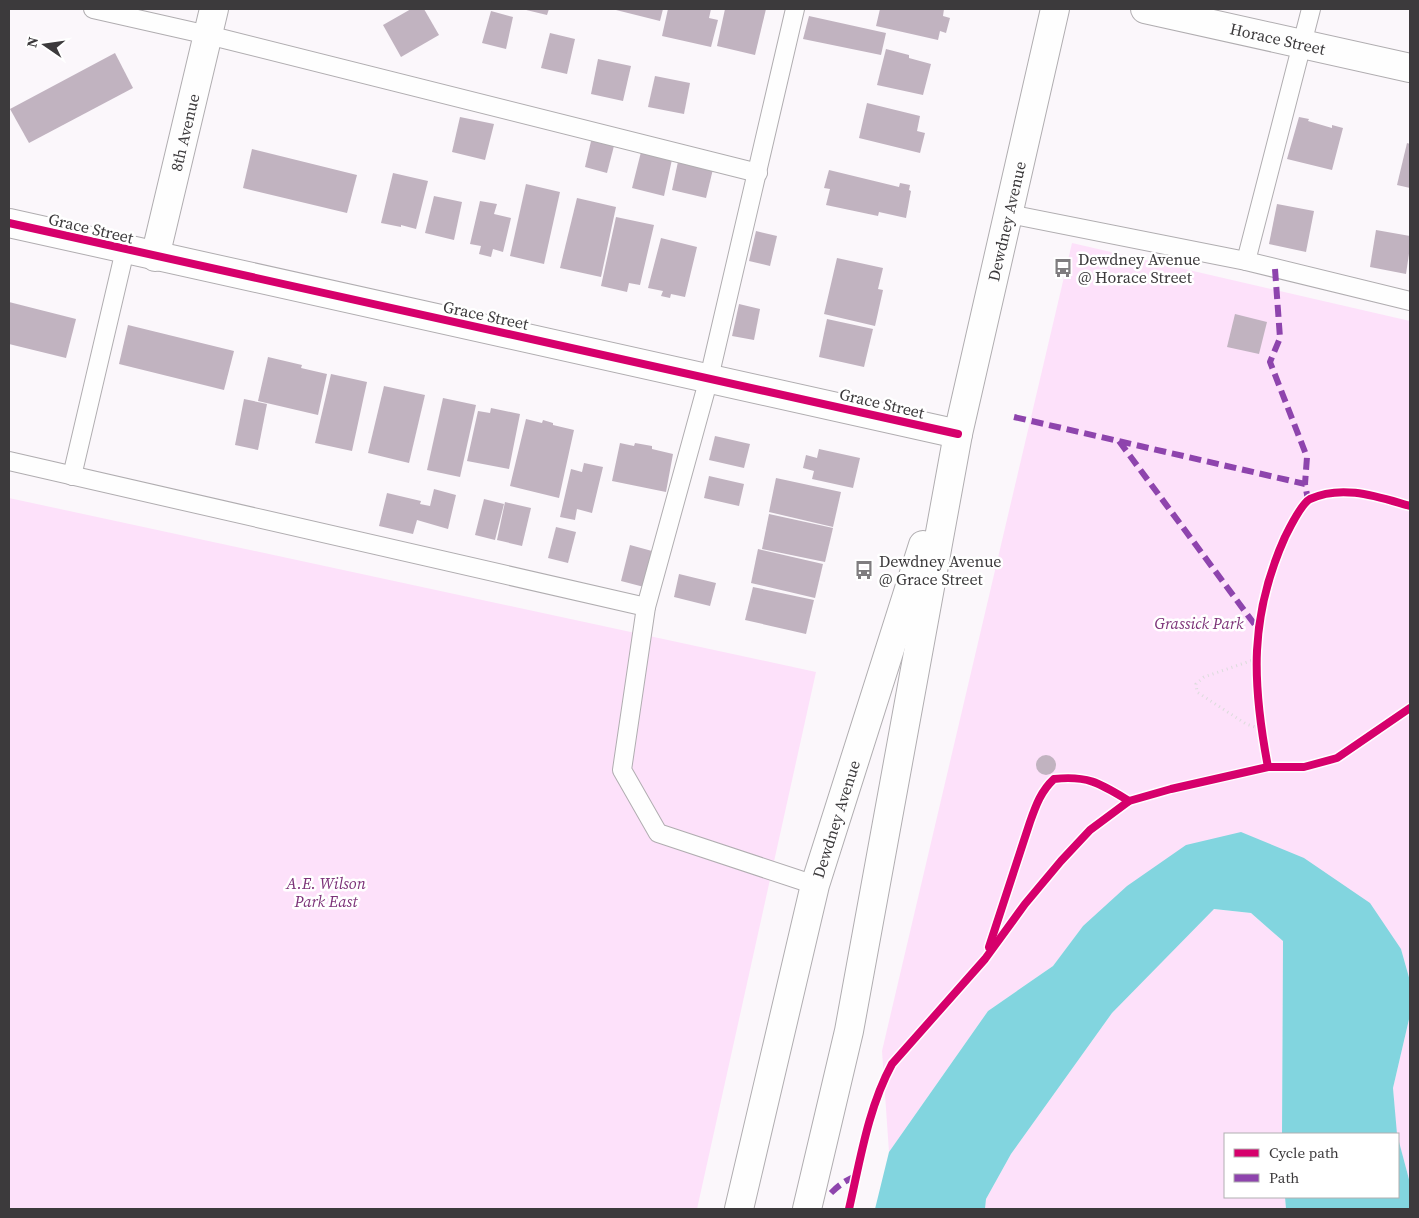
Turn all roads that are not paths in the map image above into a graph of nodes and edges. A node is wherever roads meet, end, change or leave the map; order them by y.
1 (93, 9) edge
2 (794, 9) edge
3 (1056, 9) edge
4 (1145, 9) edge
5 (1311, 9) edge
6 (211, 22) edge
7 (1302, 44) junction
8 (1410, 68) edge
9 (758, 174) junction
10 (1009, 214) junction
11 (9, 223) edge
12 (125, 250) junction
13 (155, 257) junction
14 (1246, 261) junction
15 (1410, 301) edge
16 (709, 378) junction
17 (958, 434) junction
18 (9, 461) edge
19 (72, 476) junction
20 (646, 606) junction
21 (816, 885) junction
22 (739, 1209) edge
23 (806, 1209) edge

1 - 6 lane
2 - 9 lane
3 - 10 main road, Dewdney Avenue
4 - 7 main road, Horace Street
5 - 7 lane
6 - 9 lane
6 - 13 main road, 8th Avenue
7 - 8 main road, Horace Street
7 - 14 lane
9 - 16 lane
10 - 14 lane
10 - 17 main road, Dewdney Avenue
11 - 12 main road, Grace Street
12 - 13 main road, Grace Street
12 - 19 lane
13 - 16 main road, Grace Street
14 - 15 lane
16 - 17 main road, Grace Street
16 - 20 lane
17 - 21 main road, Dewdney Avenue
17 - 23 main road, Dewdney Avenue
18 - 19 lane
19 - 20 lane
20 - 21 lane
21 - 22 main road, Dewdney Avenue

